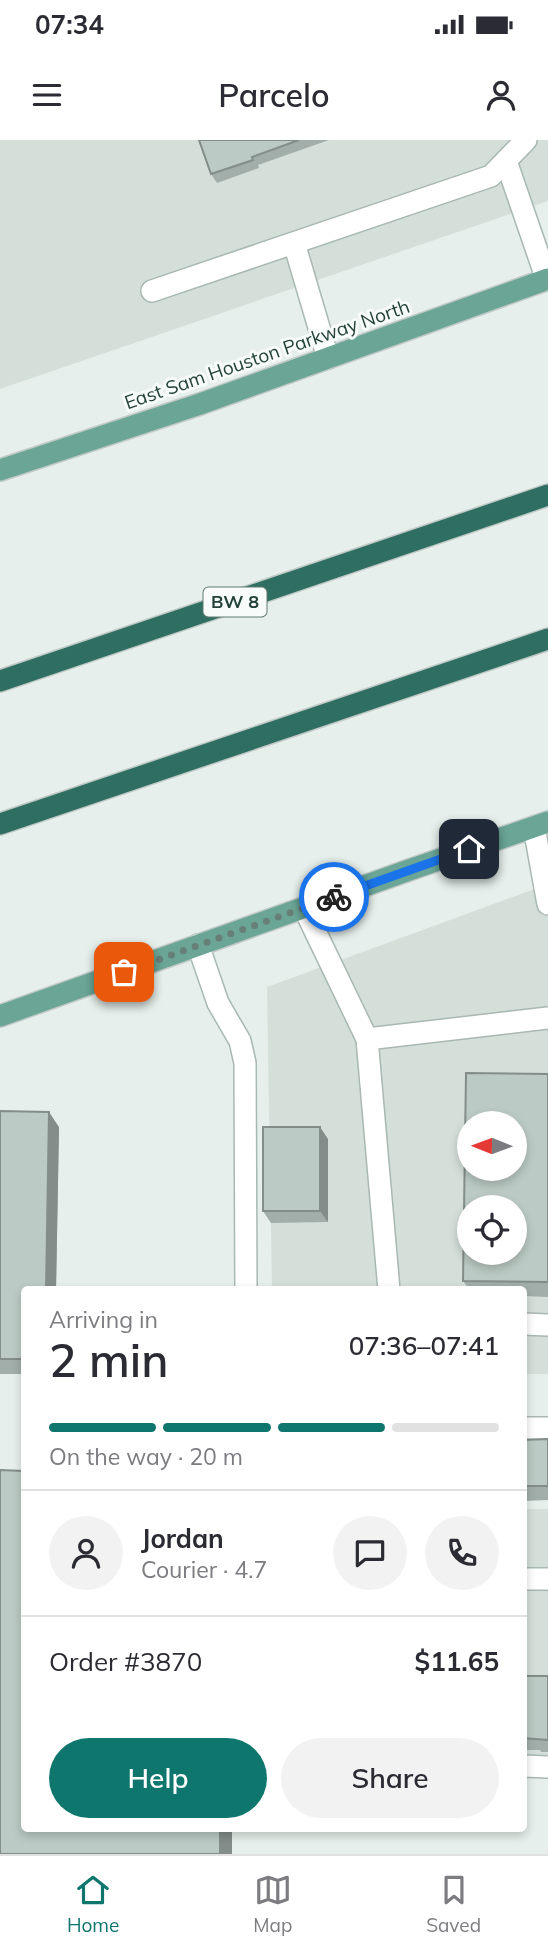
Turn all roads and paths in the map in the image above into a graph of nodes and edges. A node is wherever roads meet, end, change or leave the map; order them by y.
1 (526, 140) edge
2 (506, 161) junction
3 (294, 243) junction
4 (543, 285) edge
5 (152, 291) dead end
6 (328, 358) junction
7 (0, 470) edge
8 (548, 495) edge
9 (548, 639) edge
10 (0, 681) edge
11 (0, 824) edge
12 (541, 825) edge
13 (548, 904) edge
14 (304, 908) junction
15 (198, 946) junction
16 (0, 1016) edge
17 (548, 1018) edge
18 (367, 1039) junction
19 (246, 1286) edge
20 (389, 1286) edge
21 (527, 1324) edge
22 (548, 1325) edge
23 (527, 1428) edge
24 (548, 1428) edge
25 (527, 1579) edge
26 (548, 1579) edge
27 (527, 1766) edge
28 (548, 1767) edge

1 - 2 lane
2 - 3 lane
2 - 4 lane
3 - 5 lane
3 - 6 lane
4 - 6 main road, East Sam Houston Parkway North
6 - 7 main road, East Sam Houston Parkway North
8 - 10 highway, BW 8
9 - 11 highway
12 - 13 lane
12 - 14 main road
14 - 15 main road
14 - 18 lane
15 - 16 main road
15 - 19 lane
17 - 18 lane
18 - 20 lane
21 - 22 lane
23 - 24 lane
25 - 26 lane
27 - 28 lane

